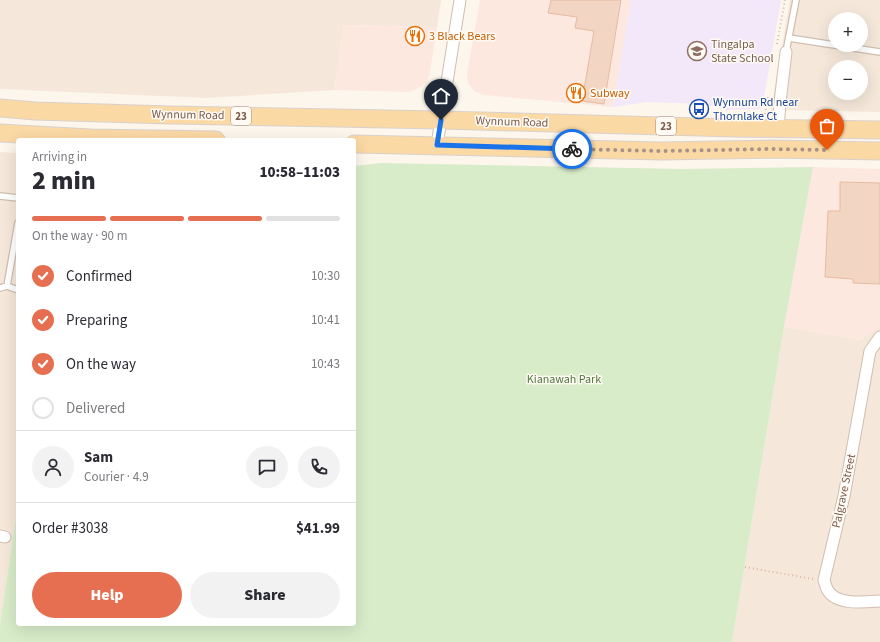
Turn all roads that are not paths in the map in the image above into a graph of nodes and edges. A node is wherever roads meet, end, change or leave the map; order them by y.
1 (460, 0) edge
2 (796, 0) edge
3 (789, 38) junction
4 (786, 52) joint
5 (880, 52) edge
6 (0, 108) edge
7 (170, 115) junction
8 (441, 120) junction
9 (778, 129) junction
10 (880, 130) edge
11 (0, 133) edge
12 (135, 138) edge
13 (187, 138) edge
14 (356, 144) edge
15 (437, 145) junction
16 (880, 152) edge
17 (0, 196) edge
18 (16, 198) edge
19 (16, 234) edge
20 (7, 286) junction
21 (0, 288) edge
22 (16, 289) edge
23 (880, 337) edge
24 (880, 601) edge

1 - 8 street
2 - 3 lane
3 - 4 lane
3 - 5 lane
4 - 9 street
6 - 7 main road, Wynnum Road / 23
7 - 8 main road, Wynnum Road / 23
7 - 13 main road
8 - 9 main road, Wynnum Road / 23
8 - 15 street
9 - 10 main road, Wynnum Road / 23
11 - 12 main road, Wynnum Road
14 - 15 main road, Wynnum Road / 23
15 - 16 main road, Wynnum Road / 23
17 - 18 lane
19 - 20 lane
20 - 21 lane
20 - 22 lane
23 - 24 street, Palgrave Street

